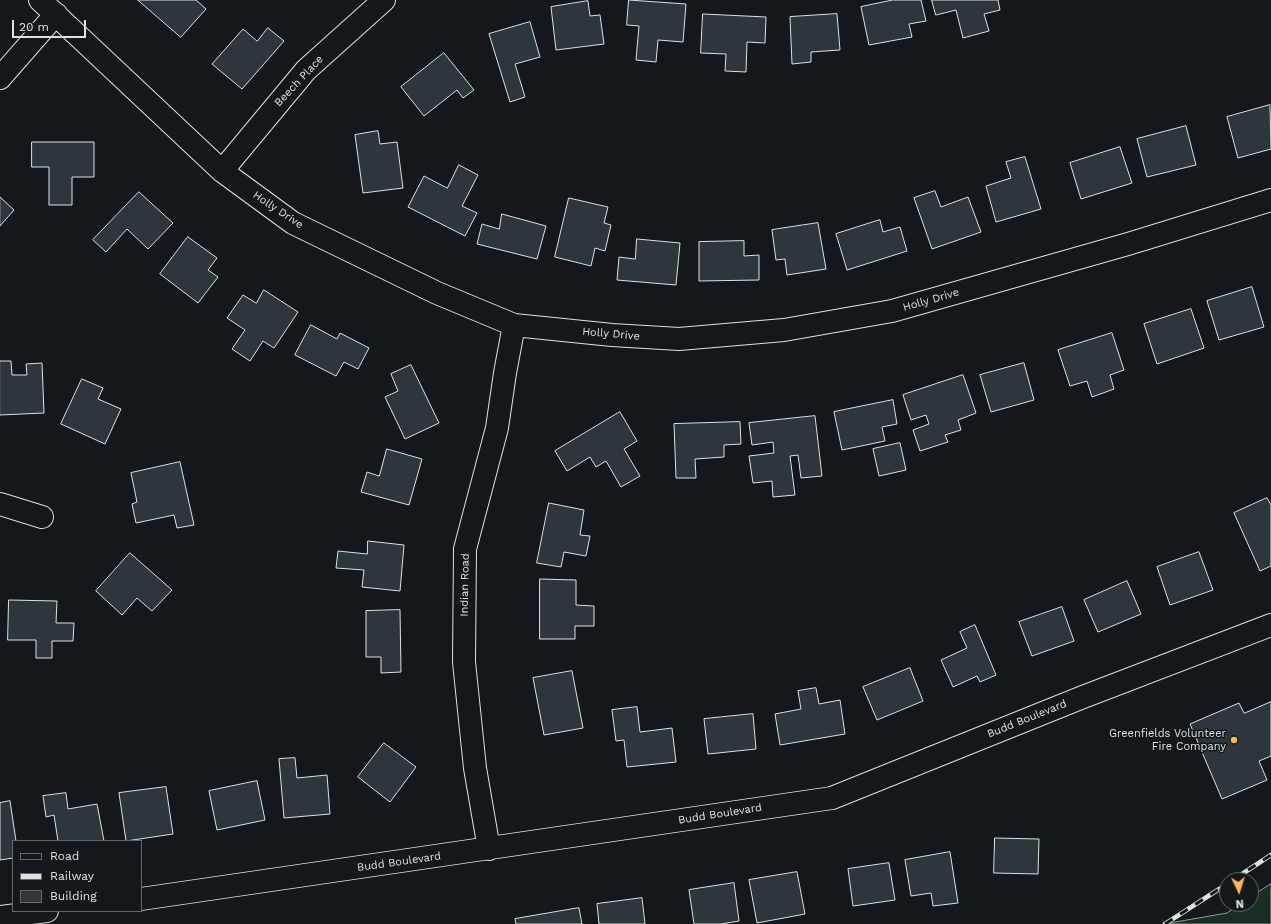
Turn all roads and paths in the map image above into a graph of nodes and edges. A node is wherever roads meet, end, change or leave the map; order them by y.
1 (40, 0) edge
2 (384, 0) edge
3 (56, 14) junction
4 (0, 78) edge
5 (222, 171) junction
6 (1271, 200) edge
7 (514, 325) junction
8 (0, 504) edge
9 (42, 516) dead end
10 (1271, 625) edge
11 (489, 849) junction
12 (142, 900) edge
13 (39, 912) edge
14 (0, 917) edge

1 - 3 street, Holly Drive
2 - 5 street, Beech Place
3 - 4 street
3 - 5 street, Holly Drive
5 - 7 street, Holly Drive
6 - 7 street, Holly Drive
7 - 11 street, Indian Road
8 - 9 street
10 - 11 street, Budd Boulevard
11 - 12 street, Budd Boulevard
13 - 14 street

